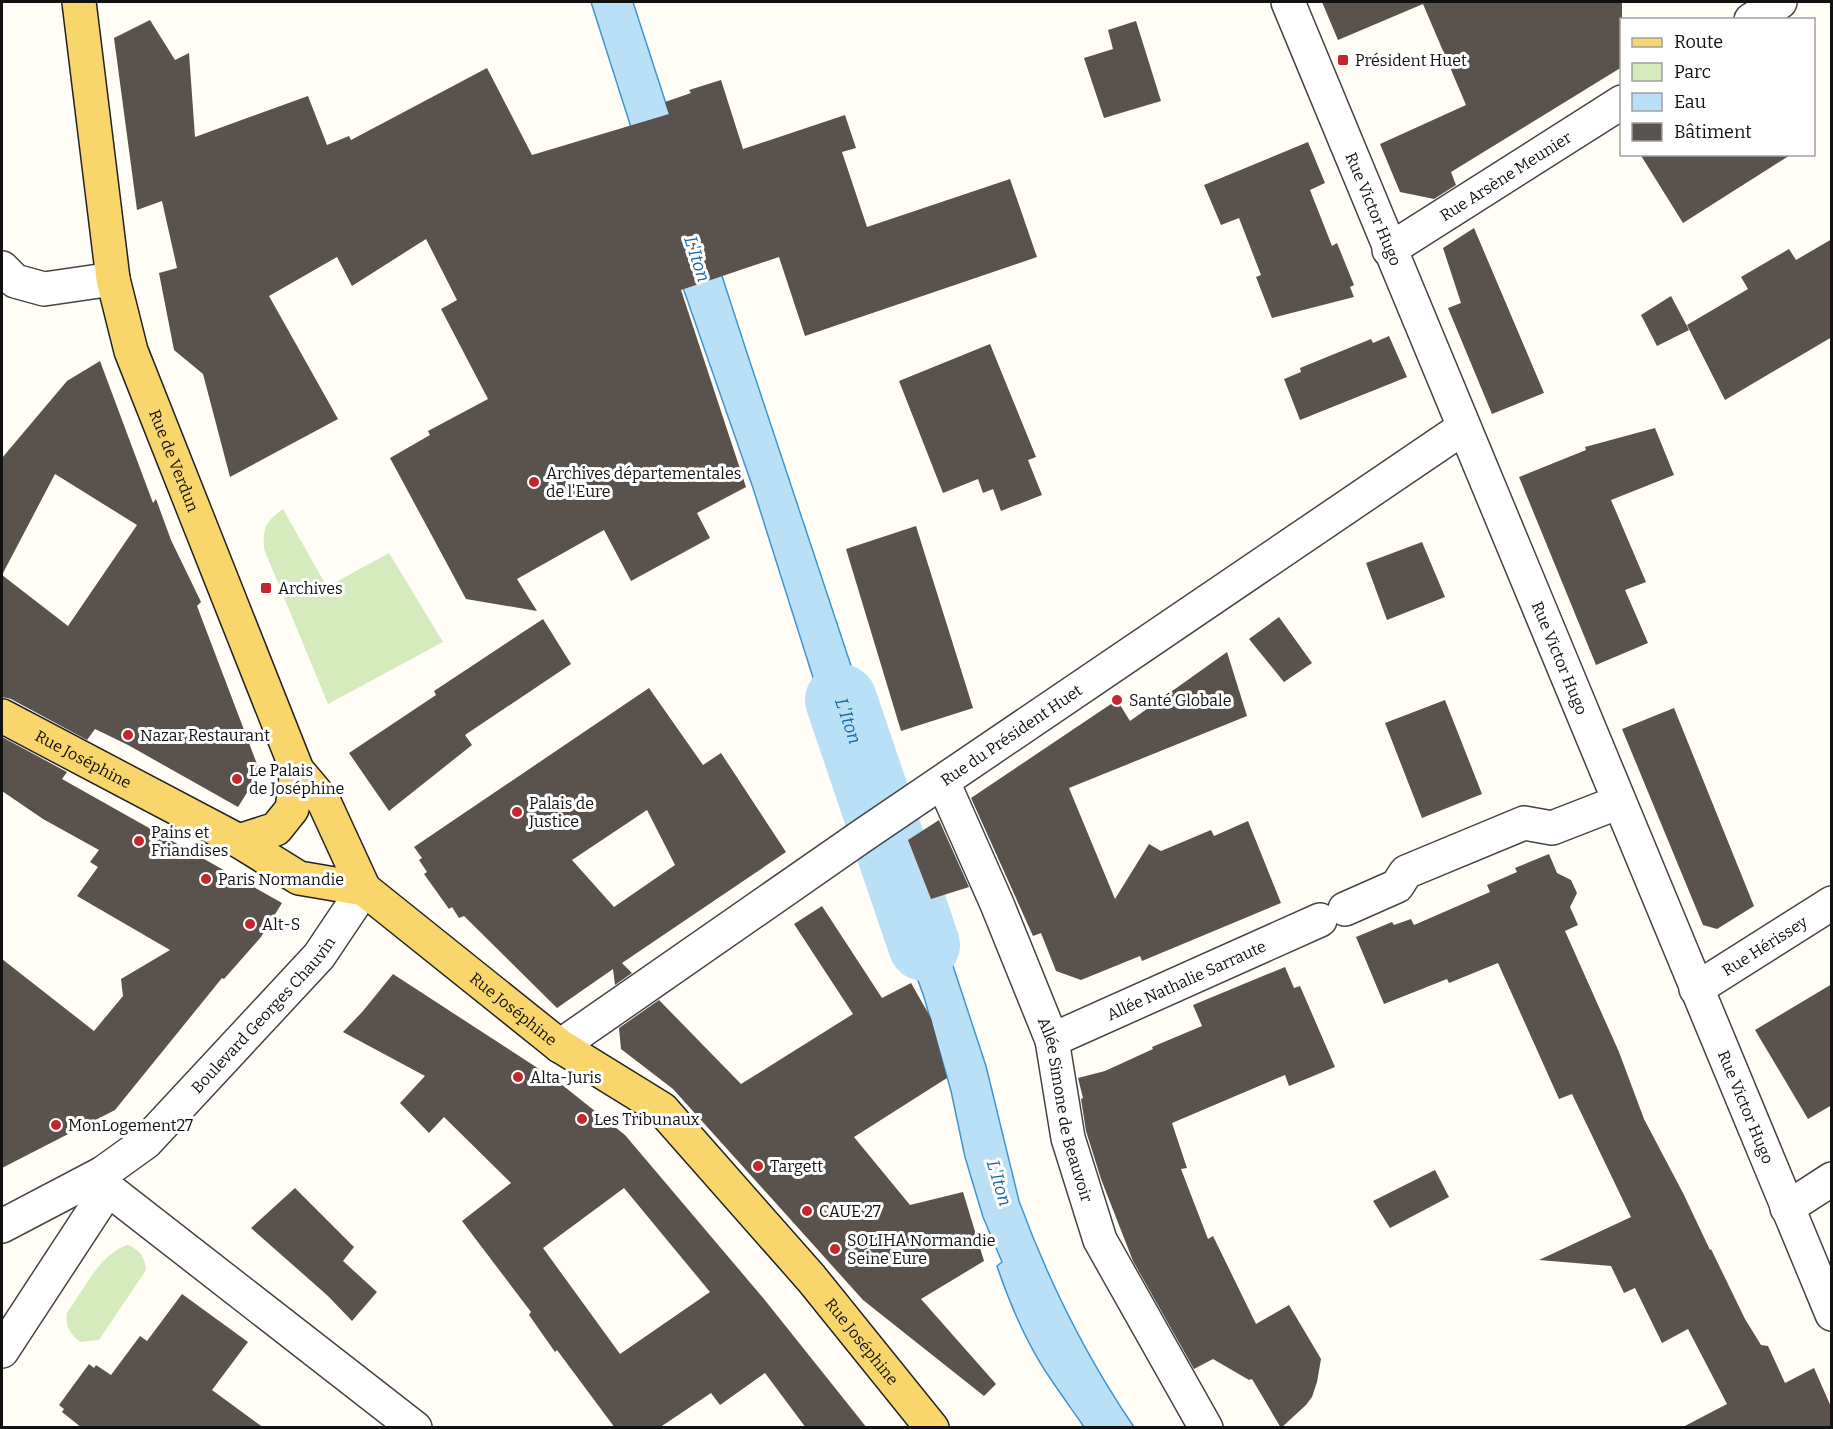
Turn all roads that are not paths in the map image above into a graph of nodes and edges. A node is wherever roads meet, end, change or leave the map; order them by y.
1 (79, 2) edge
2 (1288, 2) edge
3 (1780, 2) edge
4 (1754, 18) edge
5 (1620, 103) edge
6 (1389, 250) junction
7 (2, 268) edge
8 (113, 279) junction
9 (1463, 428) junction
10 (2, 716) edge
11 (297, 770) junction
12 (943, 782) junction
13 (1619, 802) junction
14 (239, 841) junction
15 (364, 889) junction
16 (1832, 903) edge
17 (1696, 989) junction
18 (1052, 1040) junction
19 (560, 1046) junction
20 (1832, 1179) edge
21 (105, 1181) junction
22 (1787, 1208) junction
23 (2, 1226) edge
24 (1832, 1314) edge
25 (2, 1351) edge
26 (415, 1428) edge
27 (932, 1428) edge
28 (1206, 1428) edge

1 - 8 main road, Rue de Verdun
2 - 6 street, Rue Victor Hugo
3 - 4 street
5 - 6 street, Rue Arsène Meunier
6 - 9 street, Rue Victor Hugo
7 - 8 street
8 - 11 main road, Rue de Verdun
9 - 12 street, Rue du Président Huet
9 - 13 street, Rue Victor Hugo
10 - 14 main road, Rue Joséphine
11 - 14 main road
11 - 15 main road, Rue de Verdun
12 - 18 street, Allée Simone de Beauvoir
12 - 19 street, Rue du Président Huet
13 - 17 street, Rue Victor Hugo
13 - 18 street, Allée Nathalie Sarraute
14 - 15 main road, Rue Joséphine
15 - 19 main road, Rue Joséphine
15 - 21 street, Boulevard Georges Chauvin
16 - 17 street, Rue Hérissey
17 - 22 street, Rue Victor Hugo
18 - 28 street, Allée Simone de Beauvoir
19 - 27 main road, Rue Joséphine
20 - 22 street
21 - 23 street, Boulevard Georges Chauvin
21 - 25 street
21 - 26 street
22 - 24 street, Rue Victor Hugo

